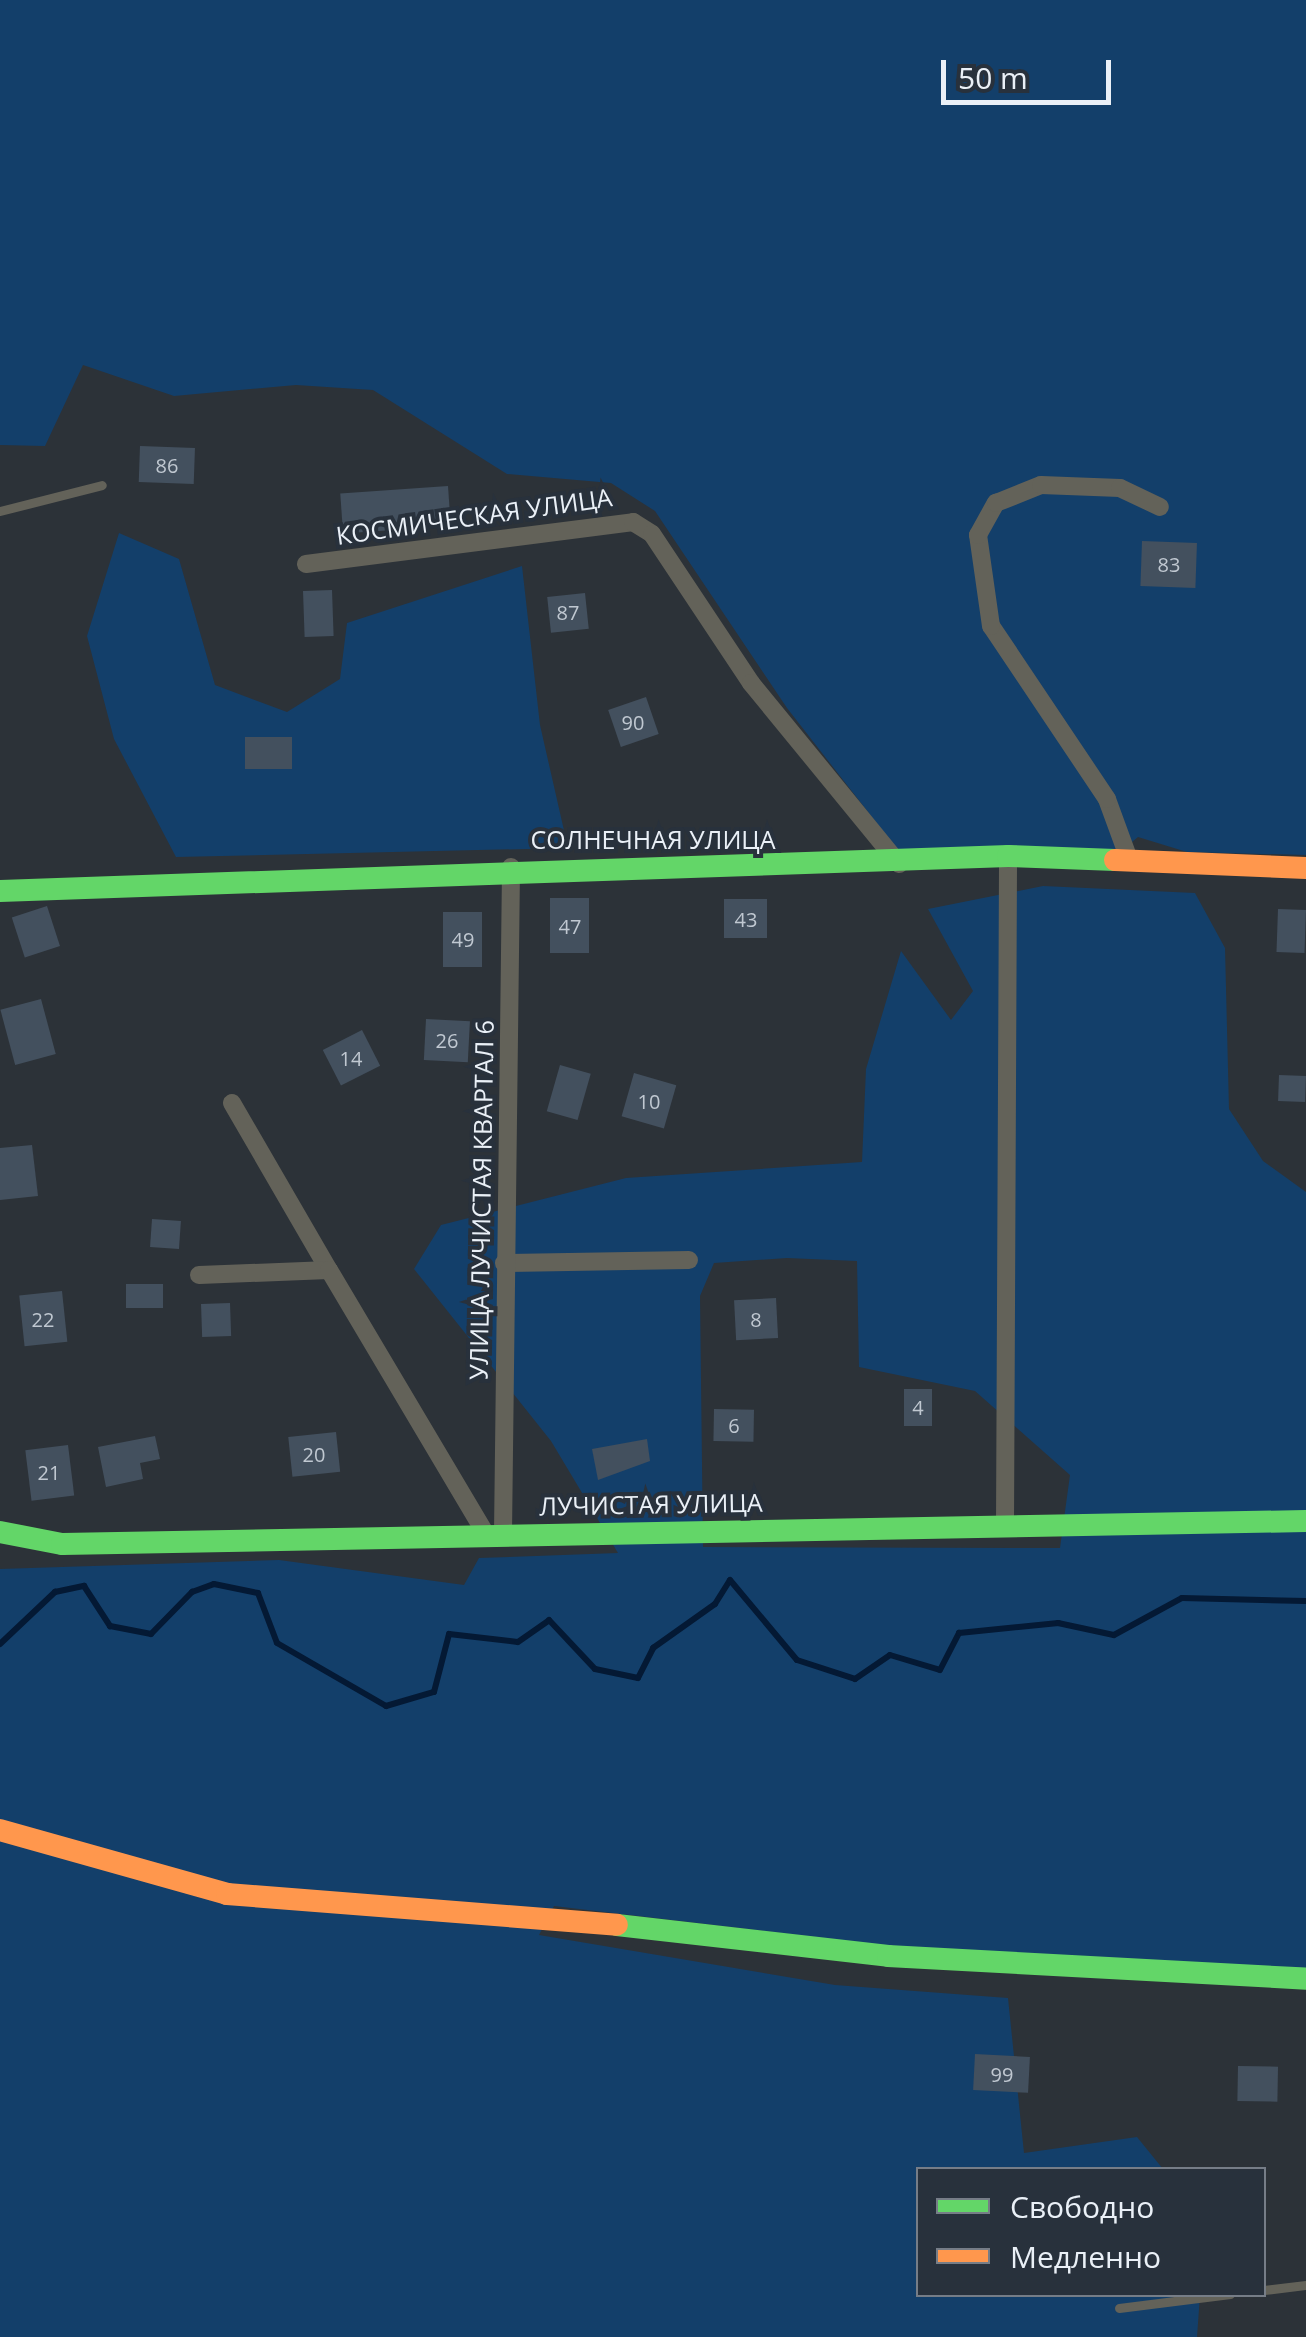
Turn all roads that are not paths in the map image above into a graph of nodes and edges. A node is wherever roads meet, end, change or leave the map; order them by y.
1 (102, 485) dead end
2 (1160, 507) dead end
3 (0, 511) edge
4 (306, 564) dead end
5 (1008, 856) junction
6 (1130, 862) junction
7 (899, 864) junction
8 (511, 868) junction
9 (1306, 868) edge
10 (0, 891) edge
11 (232, 1103) dead end
12 (689, 1260) dead end
13 (504, 1263) junction
14 (328, 1270) junction
15 (199, 1275) dead end
16 (1306, 1521) edge
17 (1005, 1526) junction
18 (0, 1532) edge
19 (495, 1535) junction
20 (0, 1830) edge
21 (1306, 1979) edge
22 (1306, 2285) edge
23 (1266, 2290) edge
24 (1206, 2297) edge
25 (1120, 2308) dead end

1 - 3 lane
2 - 6 street
4 - 7 street, КОСМИЧЕСКАЯ УЛИЦА
5 - 6 street, СОЛНЕЧНАЯ УЛИЦА
5 - 7 street, СОЛНЕЧНАЯ УЛИЦА
5 - 17 street
6 - 9 street, СОЛНЕЧНАЯ УЛИЦА
7 - 8 street, СОЛНЕЧНАЯ УЛИЦА
8 - 10 street, СОЛНЕЧНАЯ УЛИЦА
8 - 13 street, УЛИЦА ЛУЧИСТАЯ КВАРТАЛ 6
11 - 14 street
12 - 13 street
13 - 19 street, УЛИЦА ЛУЧИСТАЯ КВАРТАЛ 6
14 - 15 street
14 - 19 street
16 - 17 street, ЛУЧИСТАЯ УЛИЦА
17 - 19 street, ЛУЧИСТАЯ УЛИЦА
18 - 19 street, ЛУЧИСТАЯ УЛИЦА
20 - 21 street
22 - 23 lane
24 - 25 lane

